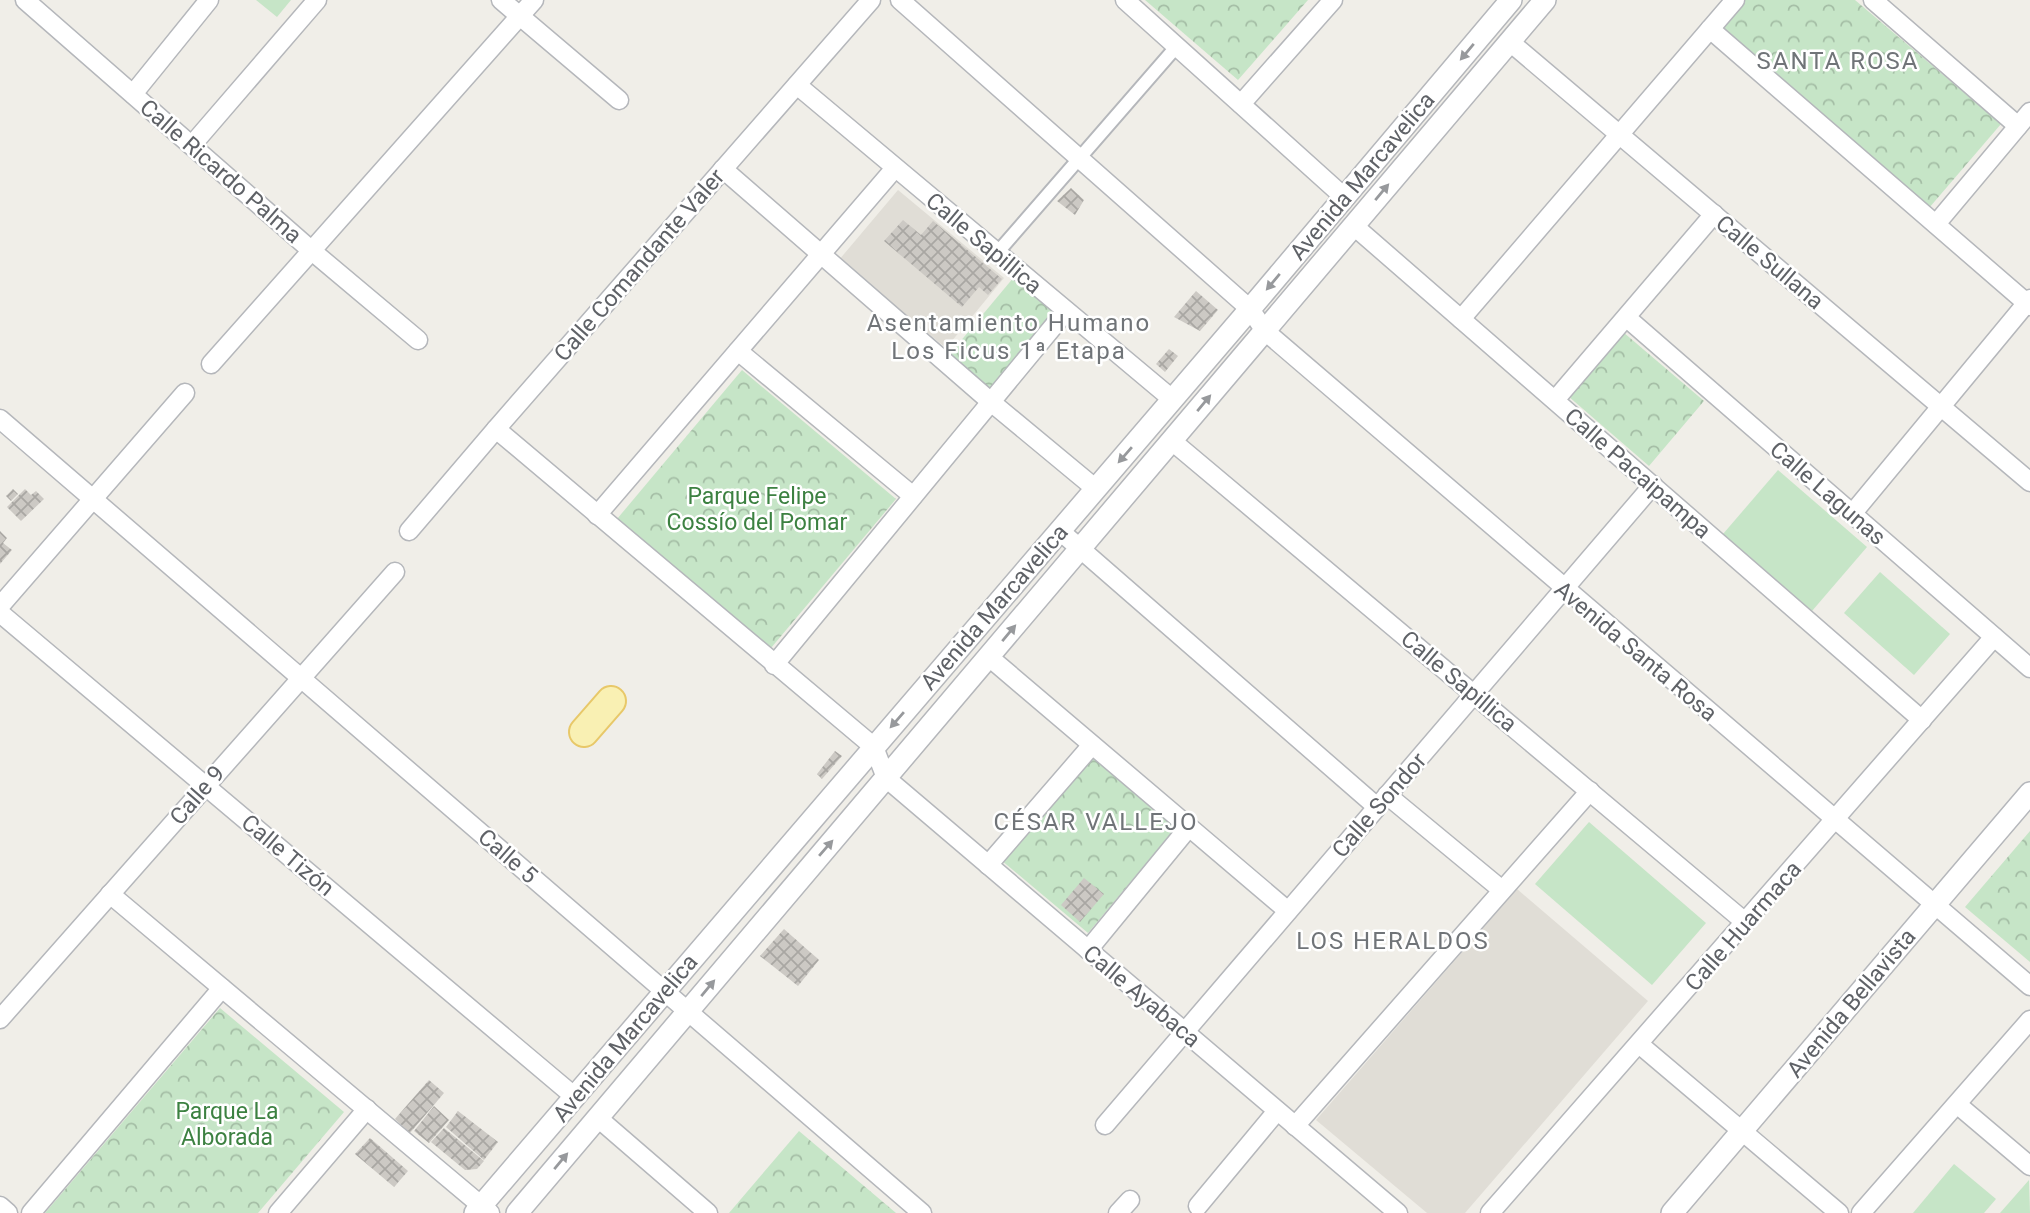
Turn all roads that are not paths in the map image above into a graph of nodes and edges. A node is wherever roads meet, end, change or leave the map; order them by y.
1 (25, 0) edge
2 (209, 0) edge
3 (317, 0) edge
4 (501, 0) edge
5 (534, 0) edge
6 (871, 0) edge
7 (1125, 0) edge
8 (1333, 0) edge
9 (1511, 0) edge
10 (1545, 0) edge
11 (1735, 0) edge
12 (1873, 0) edge
13 (912, 4) edge
14 (520, 16) junction
15 (1710, 29) junction
16 (1510, 42) junction
17 (1177, 46) junction
18 (797, 85) junction
19 (133, 94) junction
20 (619, 100) dead end
21 (1241, 104) junction
22 (2030, 112) edge
23 (2018, 126) junction
24 (1619, 134) junction
25 (192, 145) junction
26 (1080, 157) junction
27 (895, 168) junction
28 (723, 169) junction
29 (1344, 197) junction
30 (1714, 214) junction
31 (1936, 224) junction
32 (1354, 226) junction
33 (312, 251) junction
34 (820, 253) junction
35 (997, 253) junction
36 (2029, 303) edge
37 (1250, 309) junction
38 (1066, 312) junction
39 (1627, 318) junction
40 (1461, 319) junction
41 (1265, 331) junction
42 (418, 340) dead end
43 (738, 351) junction
44 (211, 364) dead end
45 (185, 393) dead end
46 (1172, 399) junction
47 (1555, 400) junction
48 (990, 402) junction
49 (1941, 407) junction
50 (0, 419) edge
51 (496, 429) junction
52 (1172, 441) junction
53 (2030, 482) edge
54 (1653, 485) junction
55 (1096, 489) junction
56 (913, 496) junction
57 (92, 500) junction
58 (1852, 513) junction
59 (597, 515) junction
60 (1060, 530) junction
61 (409, 531) dead end
62 (1080, 548) junction
63 (395, 572) dead end
64 (1563, 589) junction
65 (0, 606) edge
66 (0, 613) edge
67 (1994, 637) junction
68 (989, 657) junction
69 (774, 665) junction
70 (2030, 668) edge
71 (300, 678) junction
72 (1474, 694) junction
73 (611, 701) dead end
74 (1922, 720) junction
75 (584, 732) dead end
76 (1092, 745) junction
77 (874, 747) junction
78 (886, 778) junction
79 (205, 786) junction
80 (1590, 791) junction
81 (2030, 793) edge
82 (1382, 801) junction
83 (1835, 820) junction
84 (1189, 827) junction
85 (988, 865) junction
86 (1502, 890) junction
87 (110, 894) junction
88 (1935, 905) junction
89 (1288, 911) junction
90 (1745, 922) junction
91 (1088, 950) junction
92 (2030, 986) edge
93 (222, 988) junction
94 (665, 990) junction
95 (688, 1012) junction
96 (0, 1019) edge
97 (2030, 1020) edge
98 (1185, 1032) junction
99 (1639, 1044) junction
100 (575, 1097) junction
101 (1958, 1105) junction
102 (367, 1109) junction
103 (1277, 1111) junction
104 (598, 1118) junction
105 (1105, 1125) dead end
106 (1295, 1126) junction
107 (1742, 1131) junction
108 (2030, 1166) edge
109 (0, 1206) edge
110 (1198, 1206) dead end
111 (482, 1211) edge
112 (8, 1213) edge
113 (30, 1213) edge
114 (278, 1213) edge
115 (517, 1213) edge
116 (708, 1213) edge
117 (922, 1213) edge
118 (1398, 1213) edge
119 (1490, 1213) edge
120 (1672, 1213) edge
121 (1839, 1213) edge
122 (1861, 1213) edge

1 - 19 street, Calle Ricardo Palma
2 - 19 street
3 - 25 street
4 - 14 street
5 - 14 street
6 - 18 street, Calle Comandante Valer
7 - 17 street
8 - 21 street
9 -> 29 street, Avenida Marcavelica
10 - 16 street, Avenida Marcavelica
11 - 15 street
12 - 23 street
13 - 26 street, Avenida Santa Rosa
14 - 20 street
14 - 33 street
15 - 24 street
15 - 31 street
16 - 24 street, Calle Sullana
32 -> 16 street, Avenida Marcavelica
17 - 21 street
17 - 26 street
18 - 27 street, Calle Sapillica
18 - 28 street, Calle Comandante Valer
19 - 25 street, Calle Ricardo Palma
21 - 29 street
22 - 23 street
23 - 31 street
24 - 30 street, Calle Sullana
24 - 40 street
25 - 33 street, Calle Ricardo Palma
26 - 35 street
26 - 37 street, Avenida Santa Rosa
27 - 34 street
27 - 35 street, Calle Sapillica
28 - 34 street
28 - 51 street, Calle Comandante Valer
29 -> 37 street, Avenida Marcavelica
30 - 39 street
30 - 49 street, Calle Sullana
31 - 36 street
32 - 40 street, Calle Pacaipampa
32 - 41 street, Avenida Marcavelica
33 - 42 street, Calle Ricardo Palma
33 - 44 street
34 - 43 street
34 - 48 street
35 - 38 street, Calle Sapillica
36 - 49 street
37 - 41 street, Avenida Santa Rosa
37 - 46 street, Avenida Marcavelica
38 - 46 street, Calle Sapillica
38 - 48 street
39 - 47 street
39 - 58 street, Calle Lagunas
40 - 47 street, Calle Pacaipampa
52 -> 41 street, Avenida Marcavelica
41 - 64 street, Avenida Santa Rosa
43 - 56 street
43 - 59 street
45 - 57 street
46 -> 55 street, Avenida Marcavelica
47 - 54 street, Calle Pacaipampa
48 - 55 street
48 - 56 street
49 - 53 street, Calle Sullana
49 - 58 street
50 - 57 street, Calle 5
51 - 59 street
51 - 61 street, Calle Comandante Valer
52 - 62 street, Avenida Marcavelica
52 - 72 street, Calle Sapillica
54 - 64 street, Calle Sondor
54 - 74 street, Calle Pacaipampa
55 - 60 street, Avenida Marcavelica
56 - 69 street
57 - 65 street
57 - 71 street, Calle 5
58 - 67 street, Calle Lagunas
59 - 69 street
60 - 62 street
60 -> 77 street, Avenida Marcavelica
68 -> 62 street, Avenida Marcavelica
62 - 82 street
63 - 71 street, Calle 9
64 - 72 street, Calle Sondor
64 - 83 street, Avenida Santa Rosa
66 - 79 street, Calle Tizón
67 - 70 street, Calle Lagunas
67 - 74 street, Calle Huarmaca
68 - 76 street
68 - 78 street, Avenida Marcavelica
69 - 77 street
71 - 79 street, Calle 9
71 - 94 street, Calle 5
72 - 80 street, Calle Sapillica
72 - 82 street, Calle Sondor
73 - 75 main road
74 - 83 street, Calle Huarmaca
76 - 84 street
76 - 85 street
77 - 78 street
77 - 94 street, Avenida Marcavelica
78 - 85 street, Calle Ayabaca
95 -> 78 street, Avenida Marcavelica
79 - 87 street, Calle 9
79 - 100 street, Calle Tizón
80 - 86 street
80 - 90 street, Calle Sapillica
81 - 88 street, Avenida Bellavista
82 - 86 street
82 - 89 street, Calle Sondor
83 - 88 street, Avenida Santa Rosa
83 - 90 street, Calle Huarmaca
84 - 89 street
84 - 91 street
85 - 91 street, Calle Ayabaca
86 - 106 street
87 - 93 street
87 - 96 street, Calle 9
88 - 92 street, Avenida Santa Rosa
88 - 107 street, Avenida Bellavista
89 - 98 street, Calle Sondor
90 - 99 street, Calle Huarmaca
91 - 98 street, Calle Ayabaca
93 - 102 street
93 - 113 street
94 - 95 street, Calle 5
94 - 100 street, Avenida Marcavelica
95 - 104 street, Avenida Marcavelica
95 - 117 street, Calle 5
97 - 101 street
98 - 103 street, Calle Ayabaca
98 - 105 street, Calle Sondor
99 - 107 street
99 - 119 street, Calle Huarmaca
100 - 111 street, Avenida Marcavelica
101 - 108 street
101 - 122 street
102 - 111 street
102 - 114 street
103 - 106 street, Calle Ayabaca
103 - 110 street
115 -> 104 street, Avenida Marcavelica
104 - 116 street
106 - 118 street, Calle Ayabaca
107 - 120 street, Avenida Bellavista
107 - 121 street
109 - 112 street

